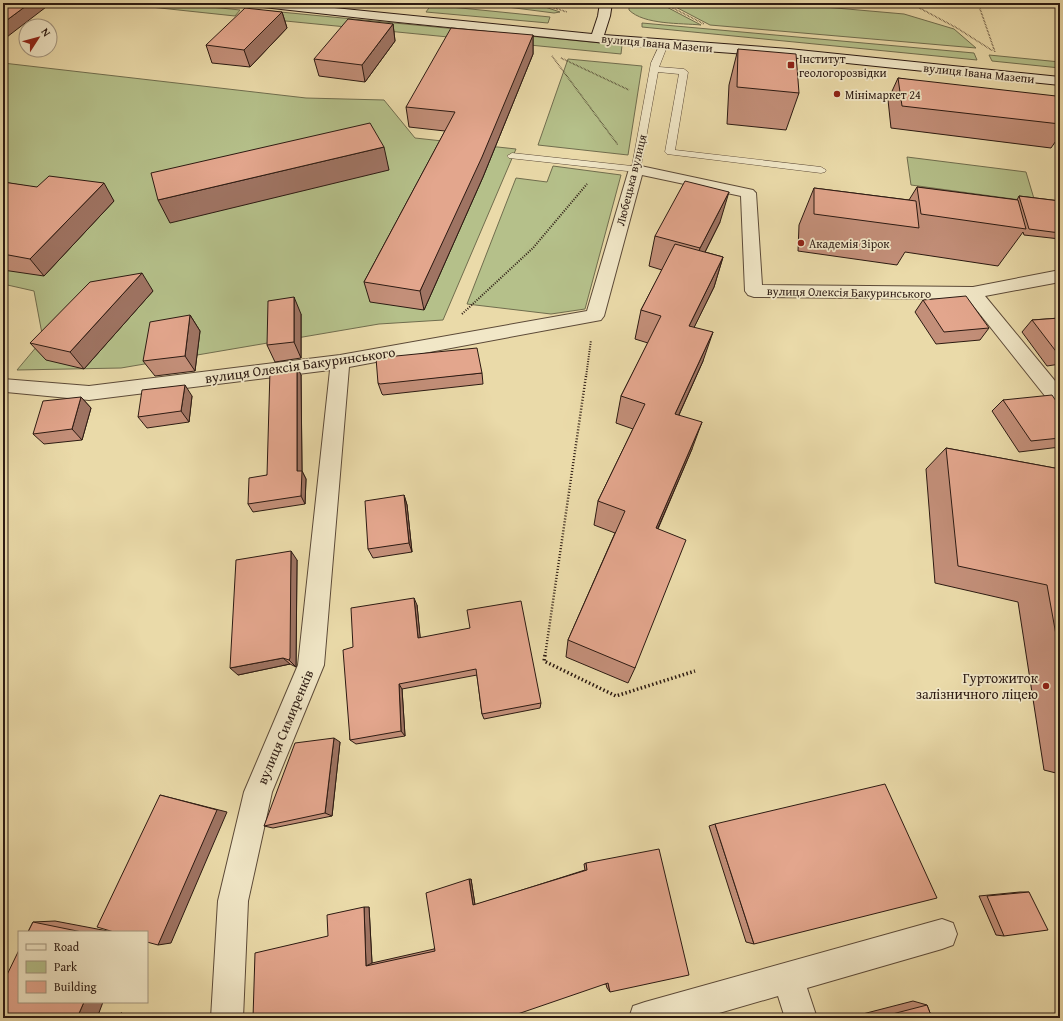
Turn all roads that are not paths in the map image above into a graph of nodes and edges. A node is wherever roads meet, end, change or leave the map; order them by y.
1 (254, 3) edge
2 (606, 3) edge
3 (597, 38) junction
4 (664, 44) junction
5 (654, 69) junction
6 (1060, 81) edge
7 (512, 156) dead end
8 (636, 169) junction
9 (821, 170) dead end
10 (1060, 276) edge
11 (973, 293) junction
12 (594, 316) joint
13 (340, 362) junction
14 (3, 386) edge
15 (1060, 400) edge
16 (942, 934) dead end
17 (787, 977) junction
18 (227, 1018) edge
19 (645, 1018) edge
20 (801, 1018) edge

1 - 3 street, вулиця Івана Мазепи
2 - 3 street
3 - 4 street, вулиця Івана Мазепи
4 - 5 lane, Любецька вулиця
4 - 6 street, вулиця Івана Мазепи
5 - 8 lane, Любецька вулиця
5 - 9 lane
7 - 8 lane
8 - 11 street, вулиця Олексія Бакуринського
8 - 12 street, Любецька вулиця
10 - 11 street, вулиця Олексія Бакуринського
11 - 15 street
12 - 13 street, вулиця Олексія Бакуринського
13 - 14 street, вулиця Олексія Бакуринського
13 - 18 street, вулиця Симиренків
16 - 17 street
17 - 19 street
17 - 20 street

